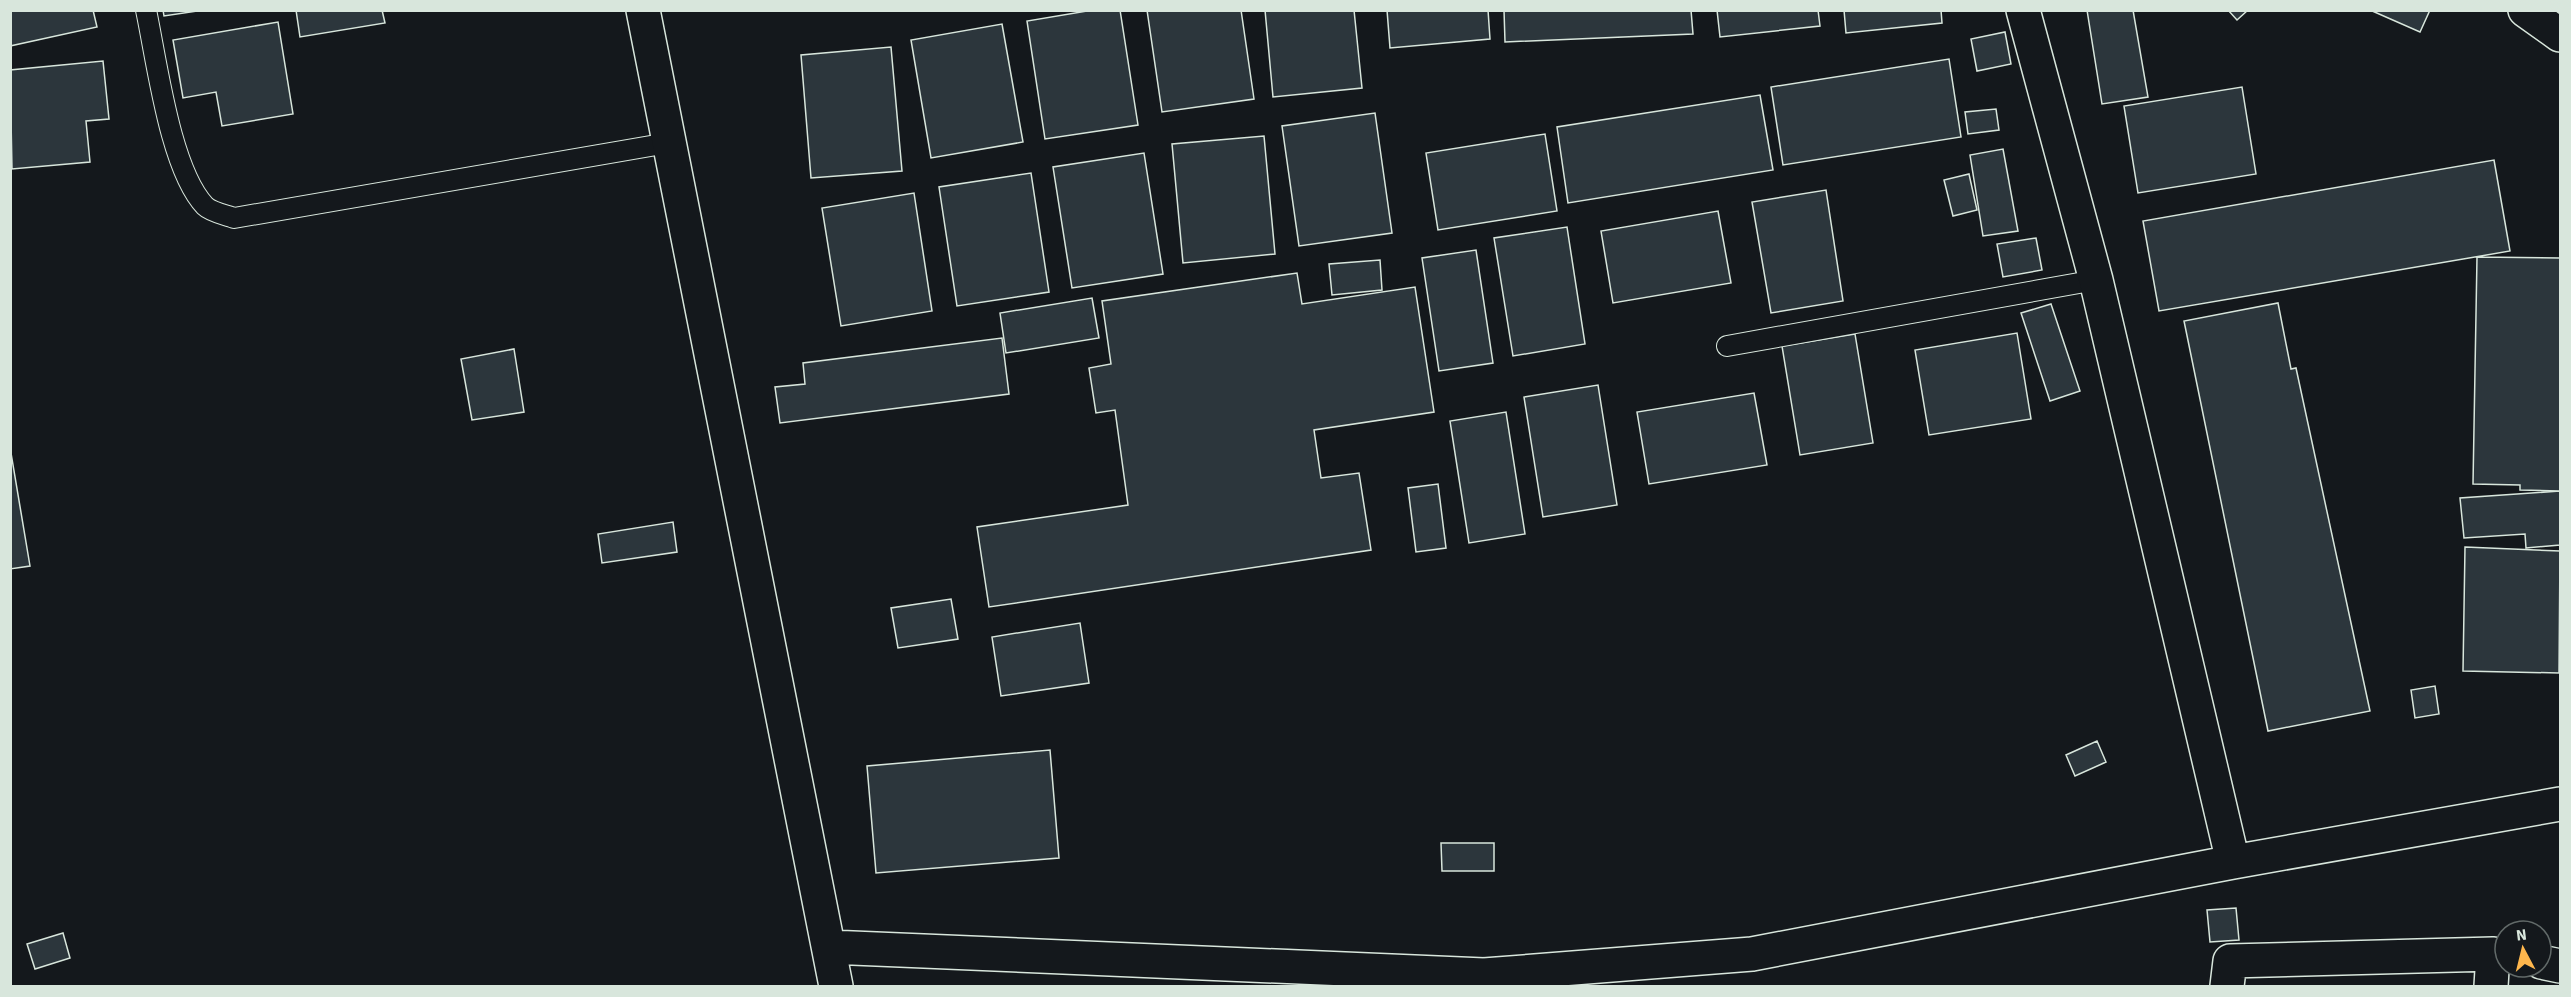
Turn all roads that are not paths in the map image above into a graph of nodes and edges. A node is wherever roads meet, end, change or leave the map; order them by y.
1 (147, 10) edge
2 (643, 10) edge
3 (2023, 10) edge
4 (2525, 10) edge
5 (2560, 35) edge
6 (668, 143) junction
7 (2096, 280) junction
8 (1726, 346) dead end
9 (2560, 804) edge
10 (2233, 862) junction
11 (829, 947) junction
12 (2493, 955) edge
13 (836, 987) edge
14 (2227, 987) edge

1 - 6 lane
2 - 6 street
3 - 7 street
4 - 5 street
6 - 11 street
7 - 8 lane
7 - 10 street
9 - 10 street
10 - 11 street
11 - 13 street
12 - 14 street

